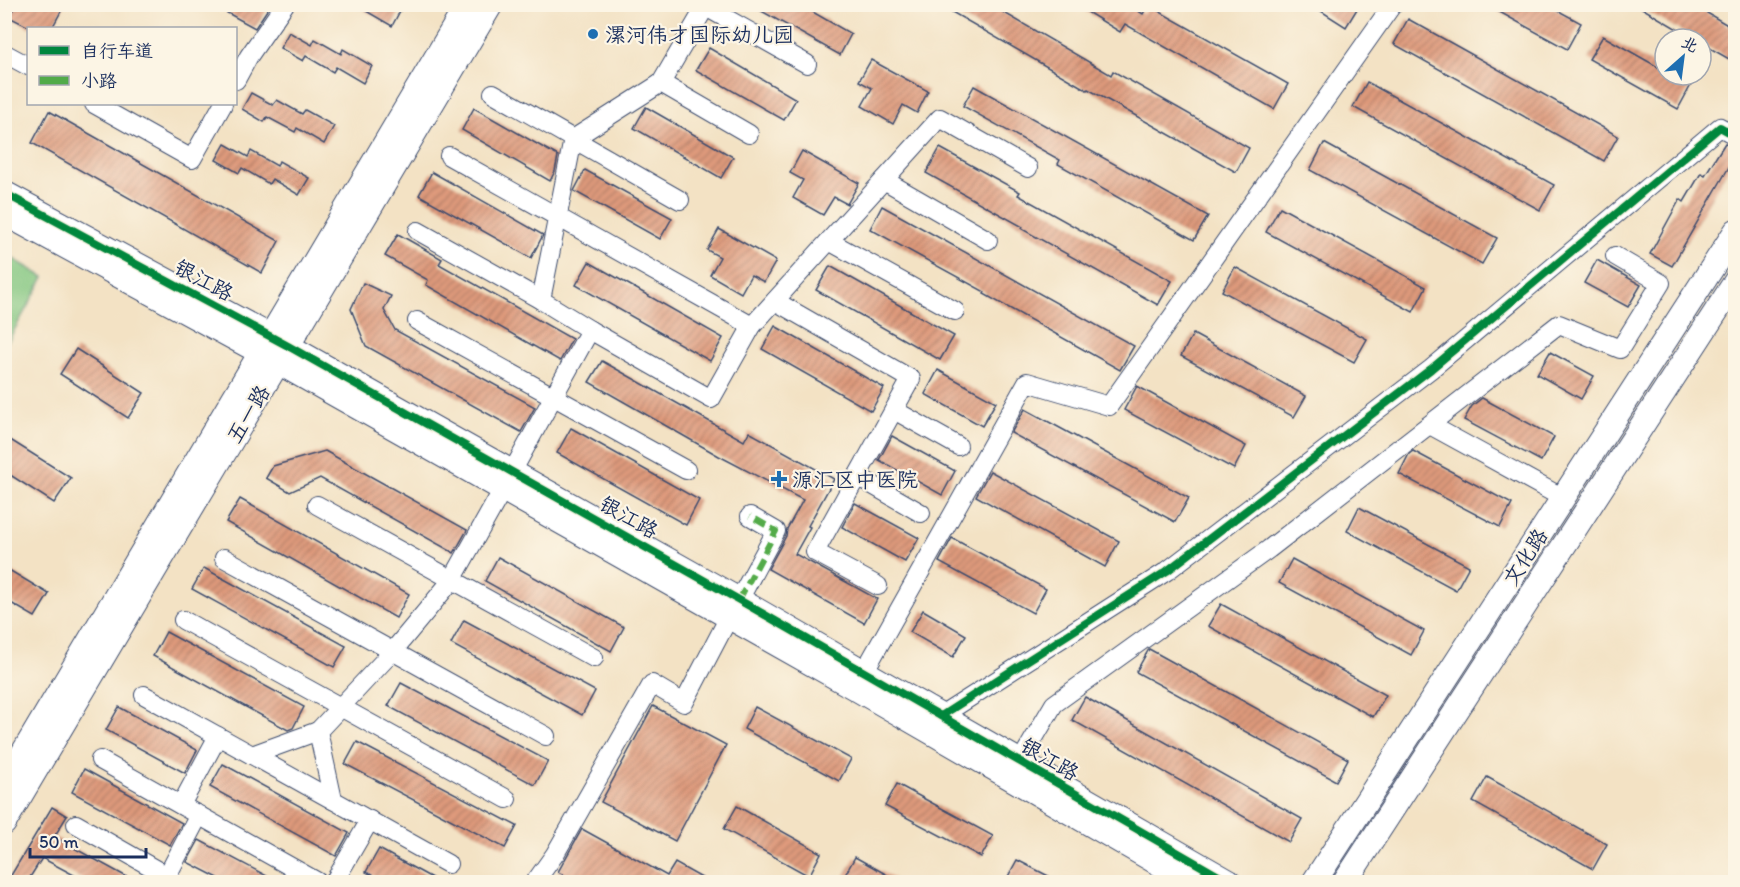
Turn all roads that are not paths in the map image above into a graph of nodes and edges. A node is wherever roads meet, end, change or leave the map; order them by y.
1 (285, 4) edge
2 (468, 4) edge
3 (491, 4) edge
4 (1393, 4) edge
5 (706, 6) edge
6 (4, 53) edge
7 (807, 64) dead end
8 (27, 65) edge
9 (237, 78) edge
10 (661, 83) junction
11 (493, 93) dead end
12 (96, 105) edge
13 (222, 105) edge
14 (749, 134) dead end
15 (1736, 136) edge
16 (573, 139) junction
17 (449, 156) dead end
18 (1028, 168) dead end
19 (884, 180) junction
20 (4, 193) edge
21 (680, 200) dead end
22 (4, 213) edge
23 (557, 218) junction
24 (418, 231) dead end
25 (1736, 231) edge
26 (988, 240) dead end
27 (829, 241) junction
28 (1615, 256) dead end
29 (1736, 281) edge
30 (541, 300) junction
31 (775, 301) junction
32 (955, 311) dead end
33 (417, 321) dead end
34 (752, 326) junction
35 (590, 330) junction
36 (275, 350) junction
37 (554, 396) junction
38 (894, 411) junction
39 (1430, 425) junction
40 (958, 446) dead end
41 (686, 470) dead end
42 (857, 476) junction
43 (507, 481) junction
44 (1563, 498) junction
45 (317, 505) dead end
46 (921, 513) dead end
47 (750, 516) dead end
48 (224, 558) dead end
49 (452, 580) junction
50 (878, 586) dead end
51 (734, 608) junction
52 (183, 620) dead end
53 (393, 651) junction
54 (594, 658) dead end
55 (859, 680) junction
56 (144, 695) dead end
57 (341, 707) junction
58 (941, 716) junction
59 (318, 731) junction
60 (218, 736) junction
61 (546, 736) dead end
62 (252, 755) junction
63 (100, 760) dead end
64 (1016, 770) junction
65 (4, 785) edge
66 (507, 799) dead end
67 (333, 800) junction
68 (181, 805) junction
69 (199, 815) junction
70 (370, 820) junction
71 (4, 823) edge
72 (76, 824) dead end
73 (448, 864) dead end
74 (318, 882) edge
75 (334, 882) edge
76 (535, 882) edge
77 (1191, 882) edge
78 (1229, 882) edge
79 (1314, 882) edge
80 (1346, 882) edge

1 - 9 street
2 - 36 street, 五一路
3 - 36 street, 五一路
4 - 55 street
5 - 7 street
5 - 10 street
6 - 8 street
10 - 14 street
10 - 16 street
11 - 16 street
12 - 13 street
15 - 58 street
16 - 21 street
16 - 23 street
17 - 23 street
18 - 19 street
19 - 26 street
19 - 27 street
20 - 36 street, 银江路
22 - 36 street, 银江路
23 - 30 street
23 - 34 street
24 - 30 street
25 - 44 street, 文化路
27 - 31 street
27 - 32 street
28 - 39 street
29 - 80 street, 文化路
30 - 35 street
31 - 34 street
31 - 38 street
33 - 37 street
34 - 35 street
35 - 37 street
36 - 43 street, 银江路
36 - 65 street, 五一路
36 - 71 street, 五一路
37 - 41 street
37 - 43 street
38 - 40 street
38 - 42 street
39 - 44 street
39 - 64 street
42 - 46 street
42 - 50 street
43 - 49 street
43 - 51 street, 银江路
44 - 79 street, 文化路
45 - 49 street
47 - 51 street
48 - 53 street
49 - 53 street
49 - 54 street
51 - 55 street, 银江路
51 - 76 street
52 - 57 street
53 - 57 street
53 - 61 street
55 - 58 street, 银江路
55 - 64 street, 银江路
56 - 60 street
57 - 59 street
57 - 66 street
58 - 64 street, 银江路
59 - 62 street
59 - 67 street
60 - 62 street
60 - 68 street
62 - 67 street
63 - 68 street
64 - 77 street, 银江路
64 - 78 street, 银江路
67 - 70 street
68 - 69 street
69 - 72 street
69 - 74 street
70 - 73 street
70 - 75 street

